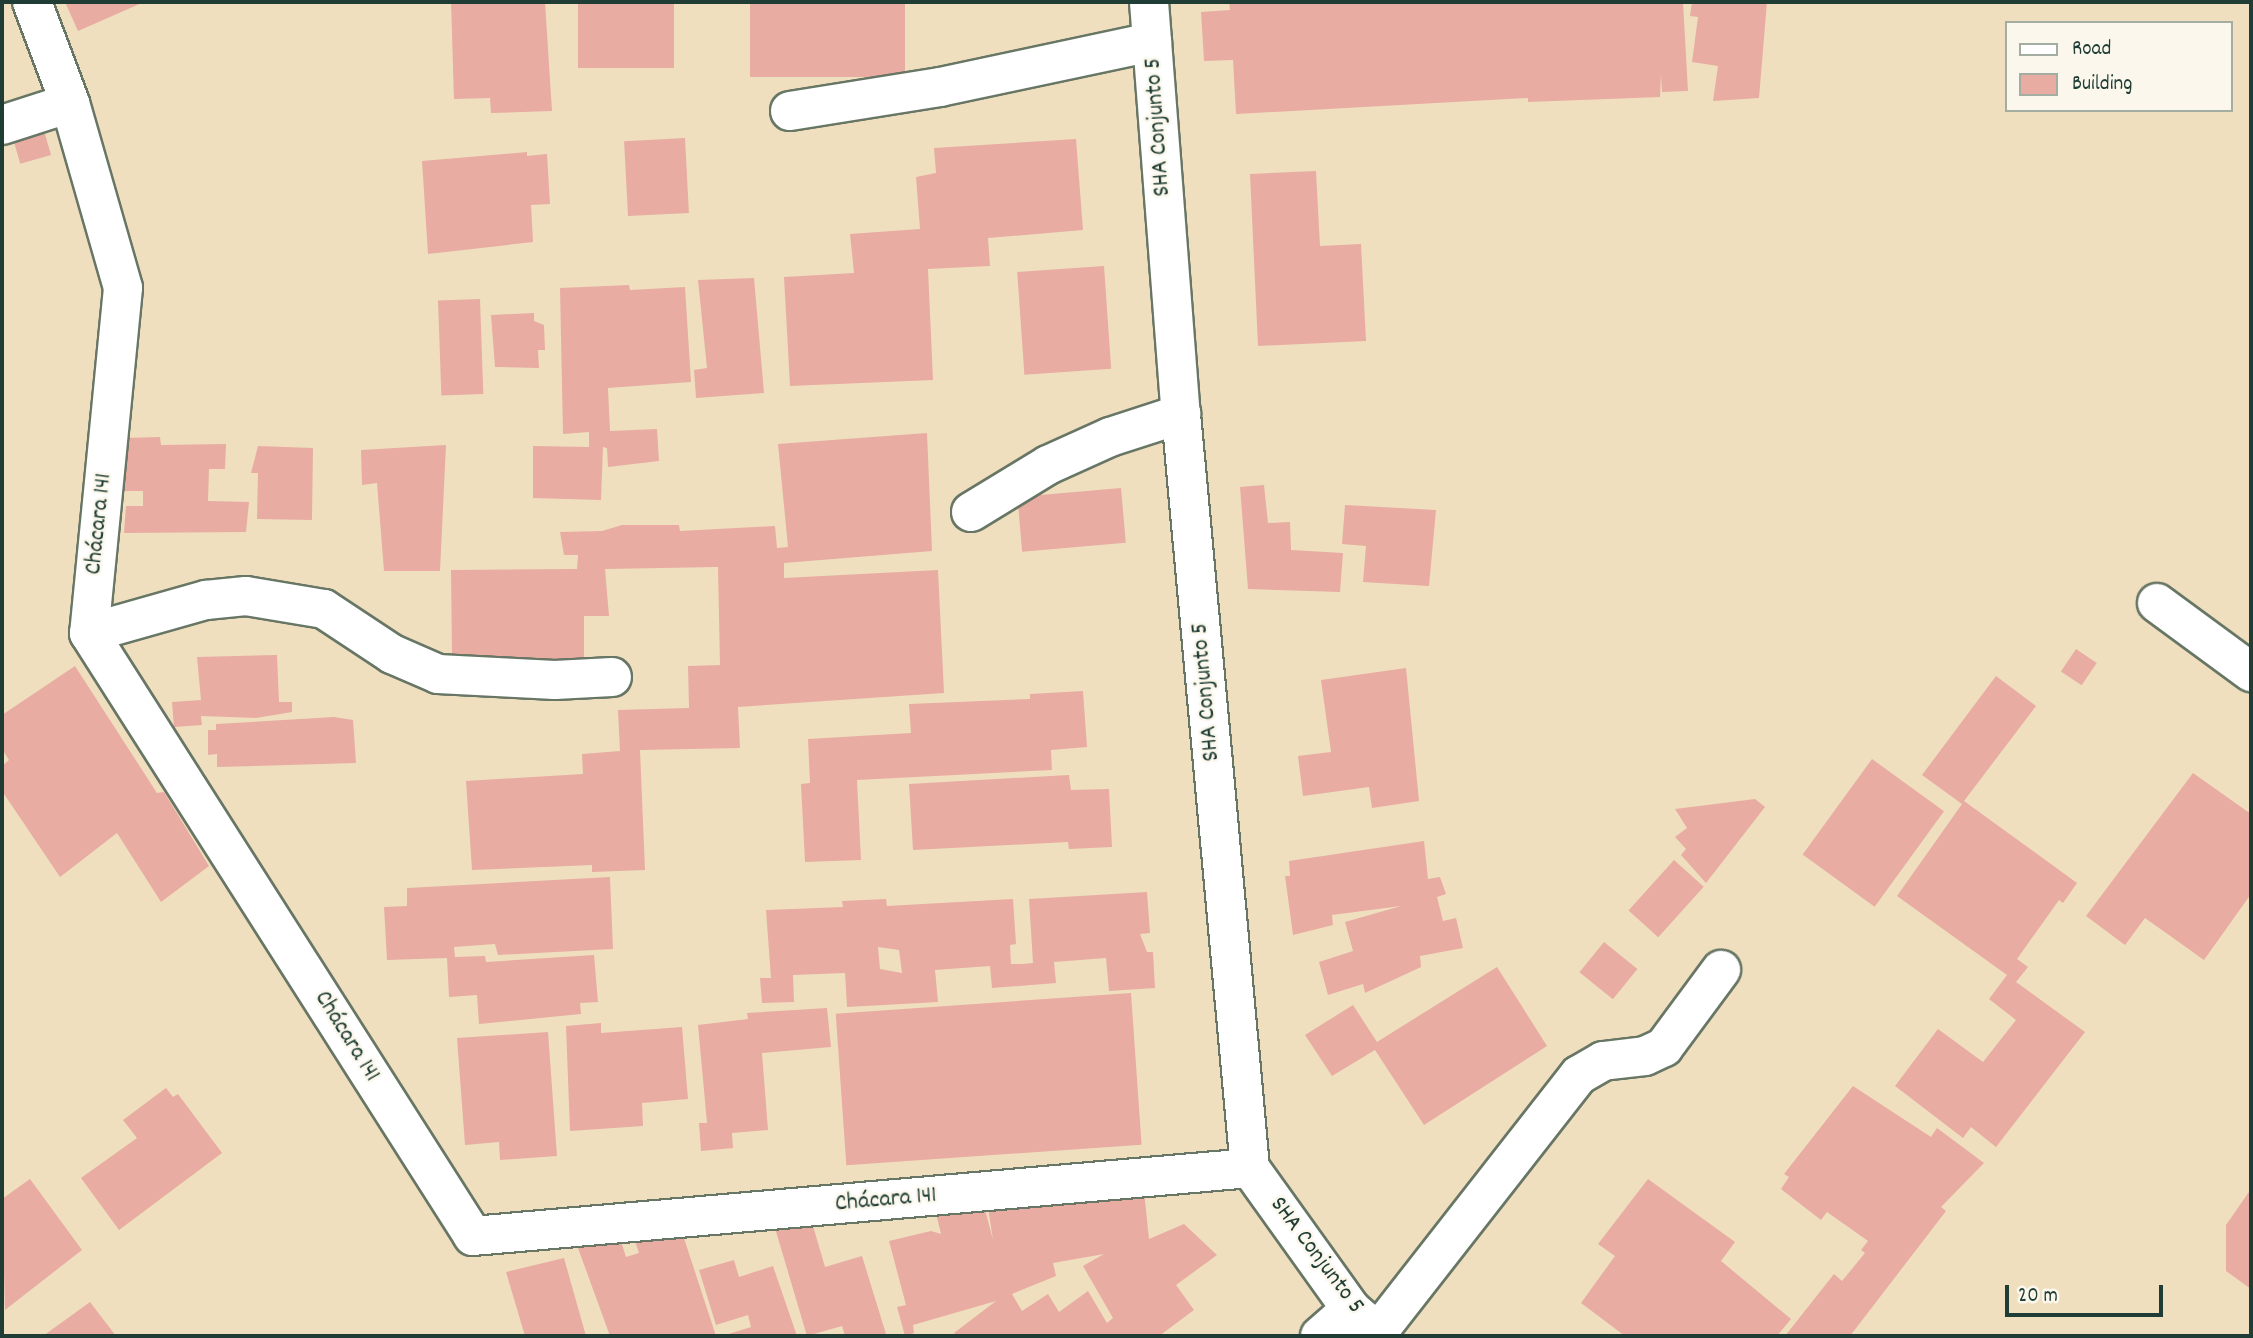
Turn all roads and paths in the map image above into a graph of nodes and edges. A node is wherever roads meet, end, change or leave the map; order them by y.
1 (32, 2) edge
2 (1149, 2) edge
3 (1152, 42) junction
4 (70, 103) junction
5 (790, 111) dead end
6 (2, 125) edge
7 (1181, 414) junction
8 (971, 512) dead end
9 (2157, 603) dead end
10 (89, 633) junction
11 (2251, 672) edge
12 (612, 677) dead end
13 (1721, 970) dead end
14 (1250, 1168) junction
15 (1370, 1326) edge
16 (1320, 1336) edge

1 - 4 street, Chácara 141
2 - 3 street, SHA Conjunto 5
3 - 5 street
3 - 7 street, SHA Conjunto 5
4 - 6 street
4 - 10 street, Chácara 141
7 - 8 street
7 - 14 street, SHA Conjunto 5
9 - 11 street
10 - 12 street
10 - 14 street, Chácara 141
13 - 15 street
14 - 15 street, SHA Conjunto 5
15 - 16 street

